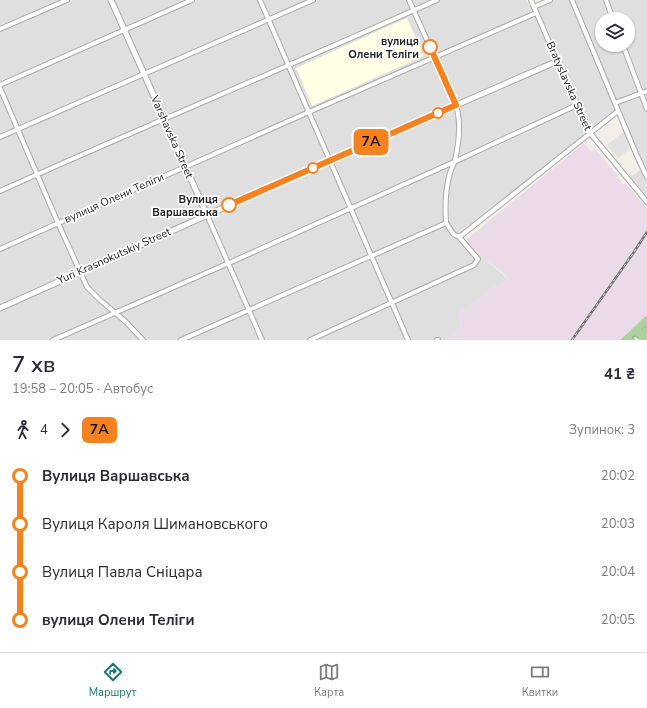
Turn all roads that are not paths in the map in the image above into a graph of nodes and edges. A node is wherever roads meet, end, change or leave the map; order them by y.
1 (67, 0) edge
2 (111, 0) edge
3 (192, 0) edge
4 (260, 0) edge
5 (313, 0) edge
6 (409, 0) edge
7 (437, 0) edge
8 (531, 0) edge
9 (550, 0) edge
10 (572, 0) edge
11 (606, 0) edge
12 (534, 7) junction
13 (413, 10) junction
14 (610, 12) edge
15 (536, 13) junction
16 (268, 20) junction
17 (0, 29) edge
18 (124, 30) junction
19 (625, 52) edge
20 (434, 58) junction
21 (558, 65) junction
22 (289, 66) junction
23 (144, 74) junction
24 (0, 86) edge
25 (647, 91) edge
26 (641, 94) junction
27 (615, 103) junction
28 (456, 105) junction
29 (577, 105) junction
30 (647, 109) edge
31 (618, 110) junction
32 (309, 112) junction
33 (164, 119) junction
34 (18, 129) junction
35 (590, 133) junction
36 (0, 137) edge
37 (330, 160) junction
38 (454, 162) junction
39 (185, 167) junction
40 (38, 174) junction
41 (647, 178) edge
42 (0, 191) edge
43 (647, 202) edge
44 (352, 208) junction
45 (207, 215) junction
46 (58, 222) junction
47 (446, 223) junction
48 (459, 237) junction
49 (0, 249) edge
50 (372, 256) junction
51 (229, 263) junction
52 (81, 271) junction
53 (393, 303) junction
54 (0, 308) edge
55 (249, 310) junction
56 (115, 313) junction
57 (53, 340) edge
58 (143, 340) edge
59 (181, 340) edge
60 (262, 340) edge
61 (310, 340) edge
62 (408, 340) edge

1 - 17 street
2 - 18 street, Varshavska Street
3 - 18 street
4 - 16 street
5 - 16 street
6 - 13 street
7 - 13 street
8 - 12 street, Bratyslavska Street
9 - 12 street
10 - 27 street
11 - 14 street
12 - 15 street, Bratyslavska Street
13 - 20 street
13 - 22 street
15 - 20 street, вулиця Олени Теліги
15 - 21 street, Bratyslavska Street
16 - 22 street
16 - 23 street
18 - 23 street, Varshavska Street
18 - 24 street
19 - 26 street
20 - 28 street
20 - 32 street, вулиця Олени Теліги
21 - 28 street, Yuri Krasnokutskiy Street
21 - 29 street, Bratyslavska Street
22 - 32 street
22 - 33 street
23 - 33 street, Varshavska Street
23 - 34 street
24 - 34 street
25 - 26 street
26 - 27 street
26 - 30 street
27 - 31 street
28 - 37 street, Yuri Krasnokutskiy Street
28 - 38 street
29 - 35 street, Bratyslavska Street
29 - 38 street
31 - 35 street
31 - 41 street
32 - 37 street
32 - 39 street, вулиця Олени Теліги
33 - 39 street, Varshavska Street
33 - 40 street
34 - 36 street
34 - 40 street
35 - 43 street, Bratyslavska Street
35 - 48 street
37 - 44 street
37 - 45 street, Yuri Krasnokutskiy Street
38 - 44 street
38 - 47 street
39 - 45 street, Varshavska Street
39 - 46 street, вулиця Олени Теліги
40 - 42 street
40 - 46 street
44 - 50 street
44 - 51 street
45 - 51 street, Varshavska Street
45 - 52 street, Yuri Krasnokutskiy Street
46 - 49 street, вулиця Олени Теліги
46 - 52 street
47 - 48 street
47 - 50 street
48 - 53 street
50 - 53 street
50 - 55 street
51 - 55 street, Varshavska Street
51 - 56 street
52 - 54 street, Yuri Krasnokutskiy Street
52 - 56 street
53 - 61 street
53 - 62 street
55 - 59 street
55 - 60 street, Varshavska Street
56 - 57 street
56 - 58 street

